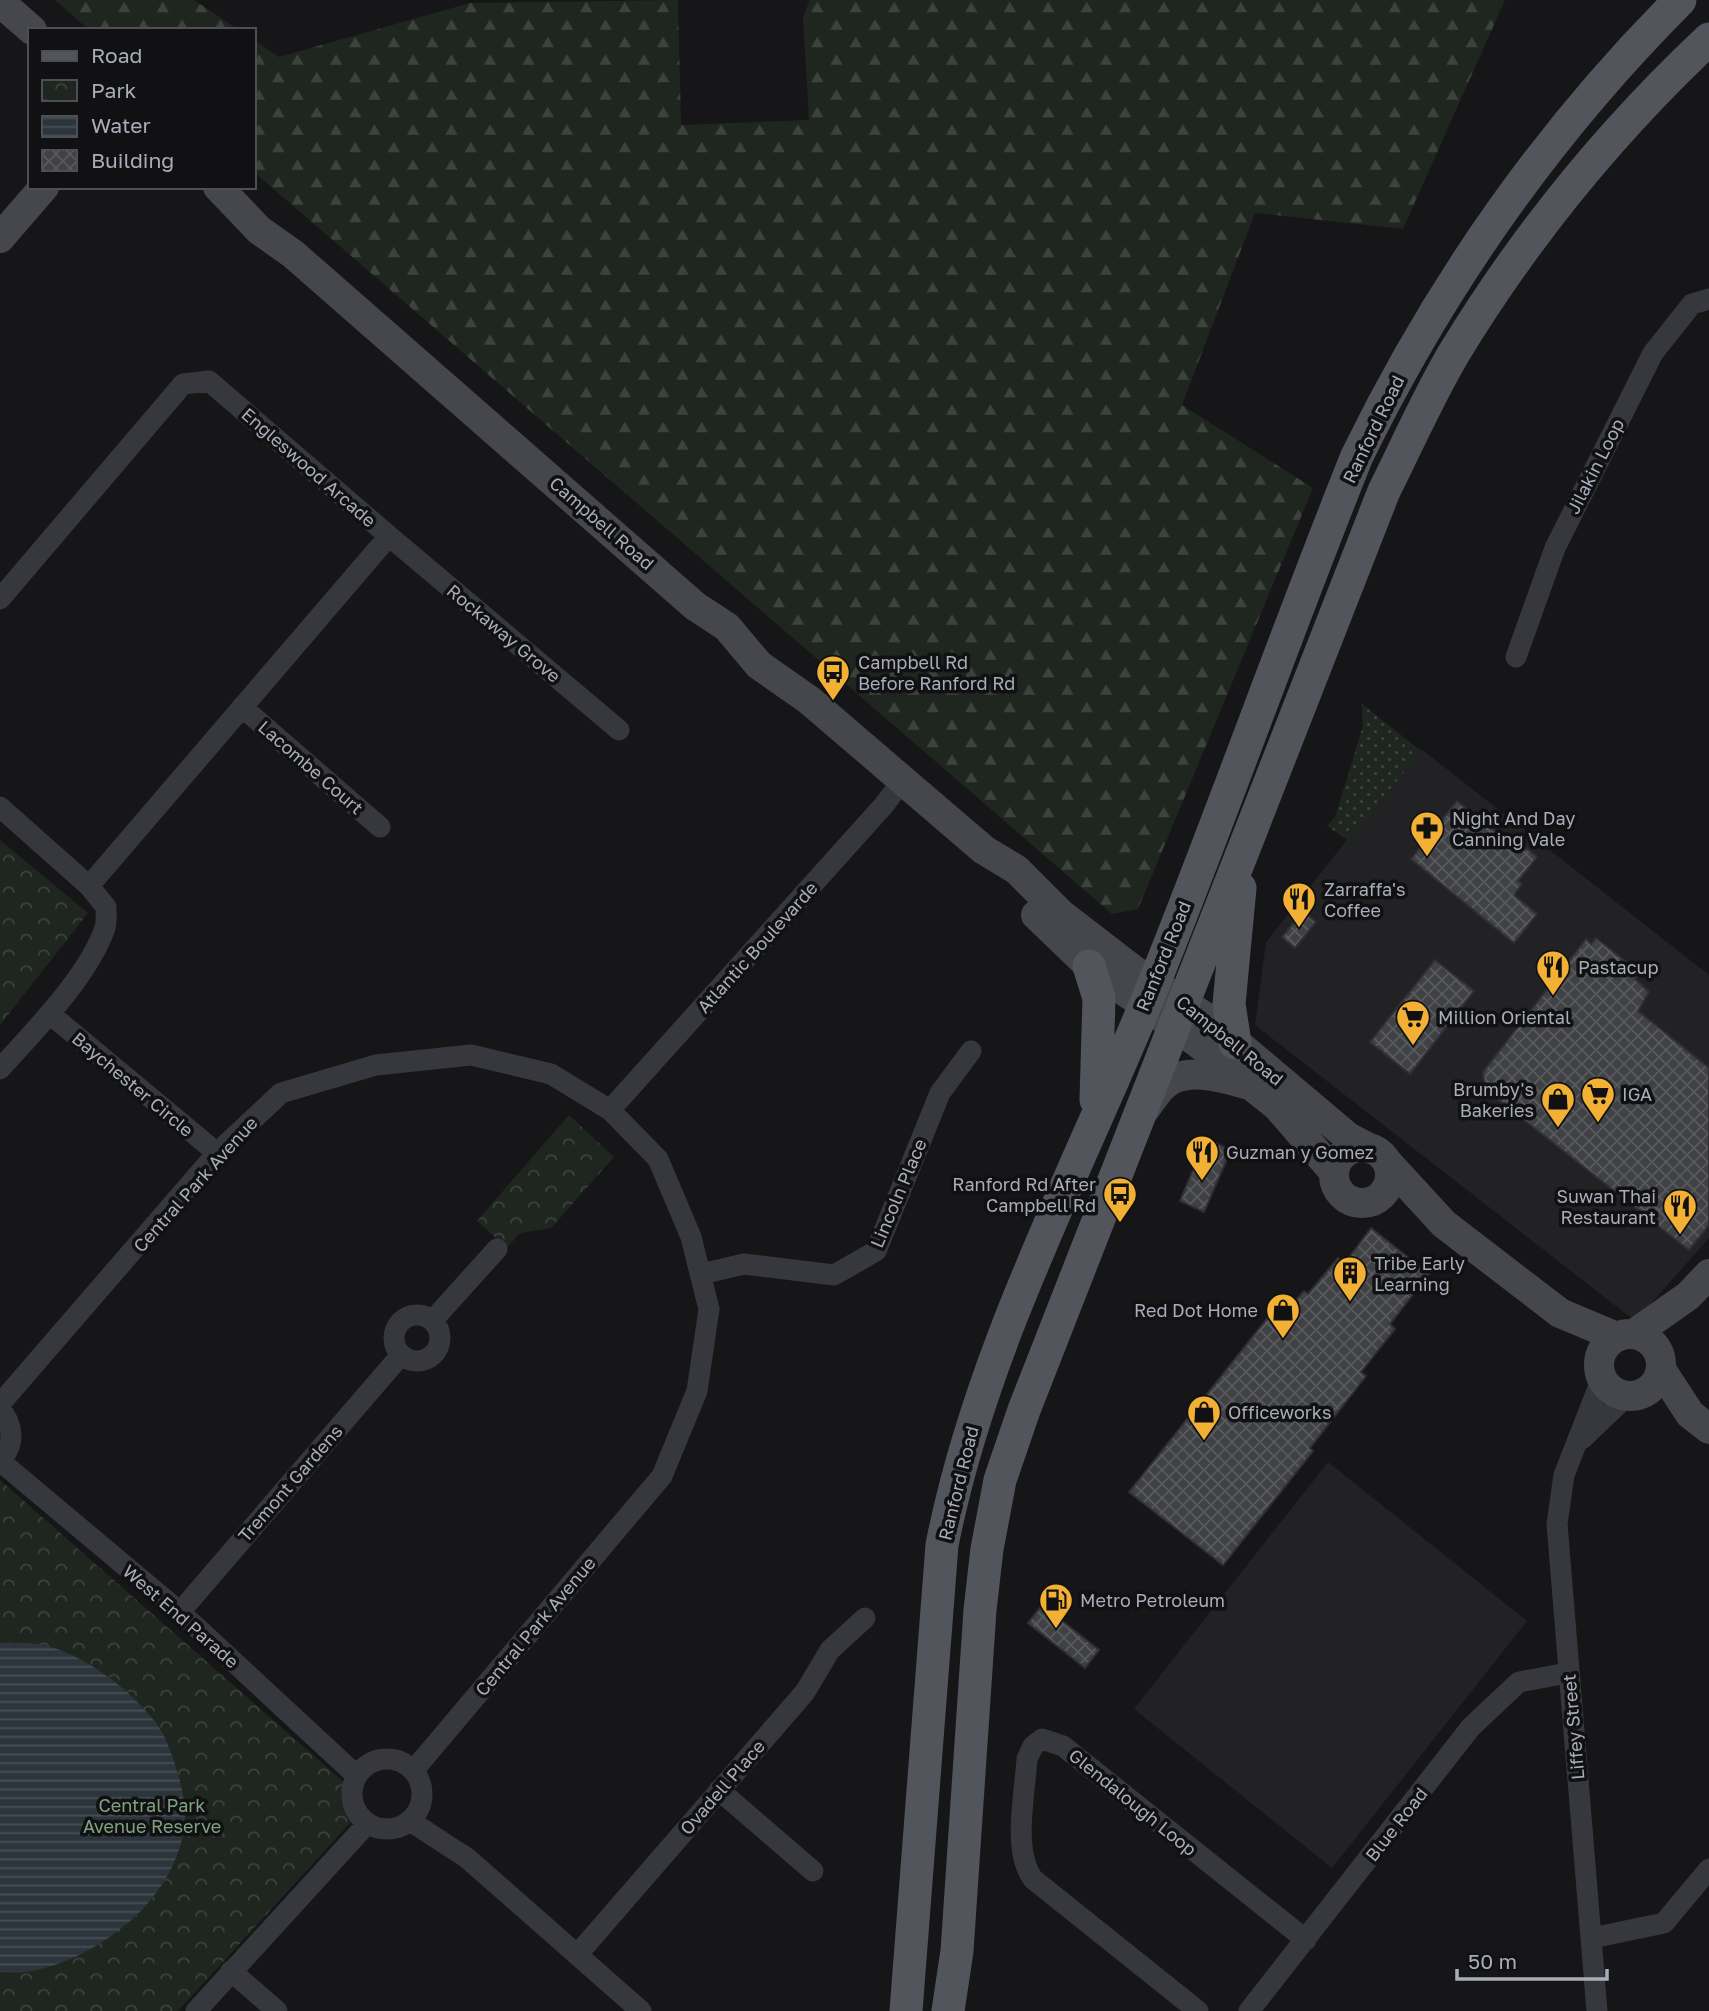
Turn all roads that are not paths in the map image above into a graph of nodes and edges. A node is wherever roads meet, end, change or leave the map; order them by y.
1 (1680, 0) edge
2 (0, 2) edge
3 (30, 28) edge
4 (1709, 39) edge
5 (42, 189) edge
6 (220, 189) edge
7 (0, 238) edge
8 (1709, 299) edge
9 (389, 536) junction
10 (0, 599) edge
11 (1516, 657) dead end
12 (242, 707) junction
13 (619, 730) dead end
14 (902, 781) junction
15 (0, 807) edge
16 (380, 827) dead end
17 (1245, 847) junction
18 (989, 854) junction
19 (89, 886) junction
20 (1089, 966) junction
21 (1149, 994) junction
22 (50, 1014) junction
23 (1181, 1015) junction
24 (1235, 1043) junction
25 (971, 1051) dead end
26 (0, 1069) edge
27 (1252, 1086) junction
28 (610, 1110) junction
29 (1141, 1115) junction
30 (1095, 1124) junction
31 (217, 1153) junction
32 (1379, 1155) junction
33 (1334, 1172) junction
34 (1370, 1202) junction
35 (1444, 1224) junction
36 (497, 1249) dead end
37 (701, 1273) junction
38 (1709, 1274) edge
39 (1688, 1296) junction
40 (1560, 1313) junction
41 (433, 1320) junction
42 (1625, 1335) junction
43 (401, 1355) junction
44 (1661, 1362) junction
45 (1600, 1373) junction
46 (1631, 1397) junction
47 (0, 1407) edge
48 (1700, 1422) edge
49 (1575, 1445) junction
50 (0, 1460) edge
51 (180, 1612) junction
52 (864, 1618) dead end
53 (1567, 1673) junction
54 (413, 1771) junction
55 (357, 1776) junction
56 (719, 1790) junction
57 (410, 1821) junction
58 (367, 1824) junction
59 (1709, 1869) edge
60 (813, 1871) dead end
61 (1592, 1938) junction
62 (1306, 1940) junction
63 (577, 1955) junction
64 (232, 1971) junction
65 (196, 2011) edge
66 (277, 2011) edge
67 (641, 2011) edge
68 (906, 2011) edge
69 (948, 2011) edge
70 (1198, 2011) edge
71 (1249, 2011) edge
72 (1597, 2011) edge

1 - 21 main road, Ranford Road
2 - 3 street
4 - 17 main road, Ranford Road
5 - 7 street
6 - 14 street, Campbell Road
8 - 11 street, Jilakin Loop
9 - 10 street, Engleswood Arcade
9 - 12 street, Engleswood Arcade
9 - 13 street, Rockaway Grove
12 - 16 street, Lacombe Court
12 - 19 street, Engleswood Arcade
14 - 18 street, Campbell Road
14 - 28 street, Atlantic Boulevarde
15 - 19 street
17 - 23 main road, Ranford Road
17 - 24 main road
18 - 20 street, Campbell Road
18 - 21 street, Campbell Road
19 - 22 street
20 - 21 street, Campbell Road
20 - 30 main road
21 - 23 street, Campbell Road
21 - 30 main road, Ranford Road
22 - 26 street
22 - 31 street, Baychester Circle
23 - 24 street, Campbell Road
23 - 27 street, Campbell Road
23 - 29 main road, Ranford Road
24 - 32 street, Campbell Road
25 - 37 street, Lincoln Place
27 - 29 street, Campbell Road
27 - 33 street, Campbell Road
28 - 31 street, Central Park Avenue
28 - 37 street, Central Park Avenue
29 - 69 main road, Ranford Road
30 - 68 main road, Ranford Road
31 - 47 street, Central Park Avenue
32 - 33 street
32 - 34 street
32 - 35 street, Campbell Road
33 - 34 street
34 - 35 street, Campbell Road
35 - 40 street, Campbell Road
36 - 41 street
37 - 54 street, Central Park Avenue
38 - 39 street
39 - 42 street
39 - 44 street
40 - 42 street, Campbell Road
40 - 45 street, Campbell Road
41 - 43 street
41 - 43 street
42 - 44 street, Campbell Road
42 - 45 street
43 - 51 street, Tremont Gardens
44 - 46 street
44 - 48 street, Campbell Road
45 - 46 street, Campbell Road
45 - 49 street, Liffey Street
46 - 48 street, Campbell Road
46 - 49 street, Liffey Street
47 - 50 street, West End Parade
49 - 53 street, Liffey Street
50 - 51 street, West End Parade
51 - 55 street, West End Parade
52 - 56 street, Ovadell Place
53 - 61 street, Liffey Street
53 - 62 street, Blue Road
54 - 55 street
54 - 57 street
55 - 58 street
56 - 60 street
56 - 63 street, Ovadell Place
57 - 58 street
57 - 63 street
58 - 64 street
59 - 61 street
61 - 72 street, Liffey Street
62 - 70 street, Glendalough Loop
62 - 71 street, Blue Road
63 - 67 street
64 - 65 street
64 - 66 street

